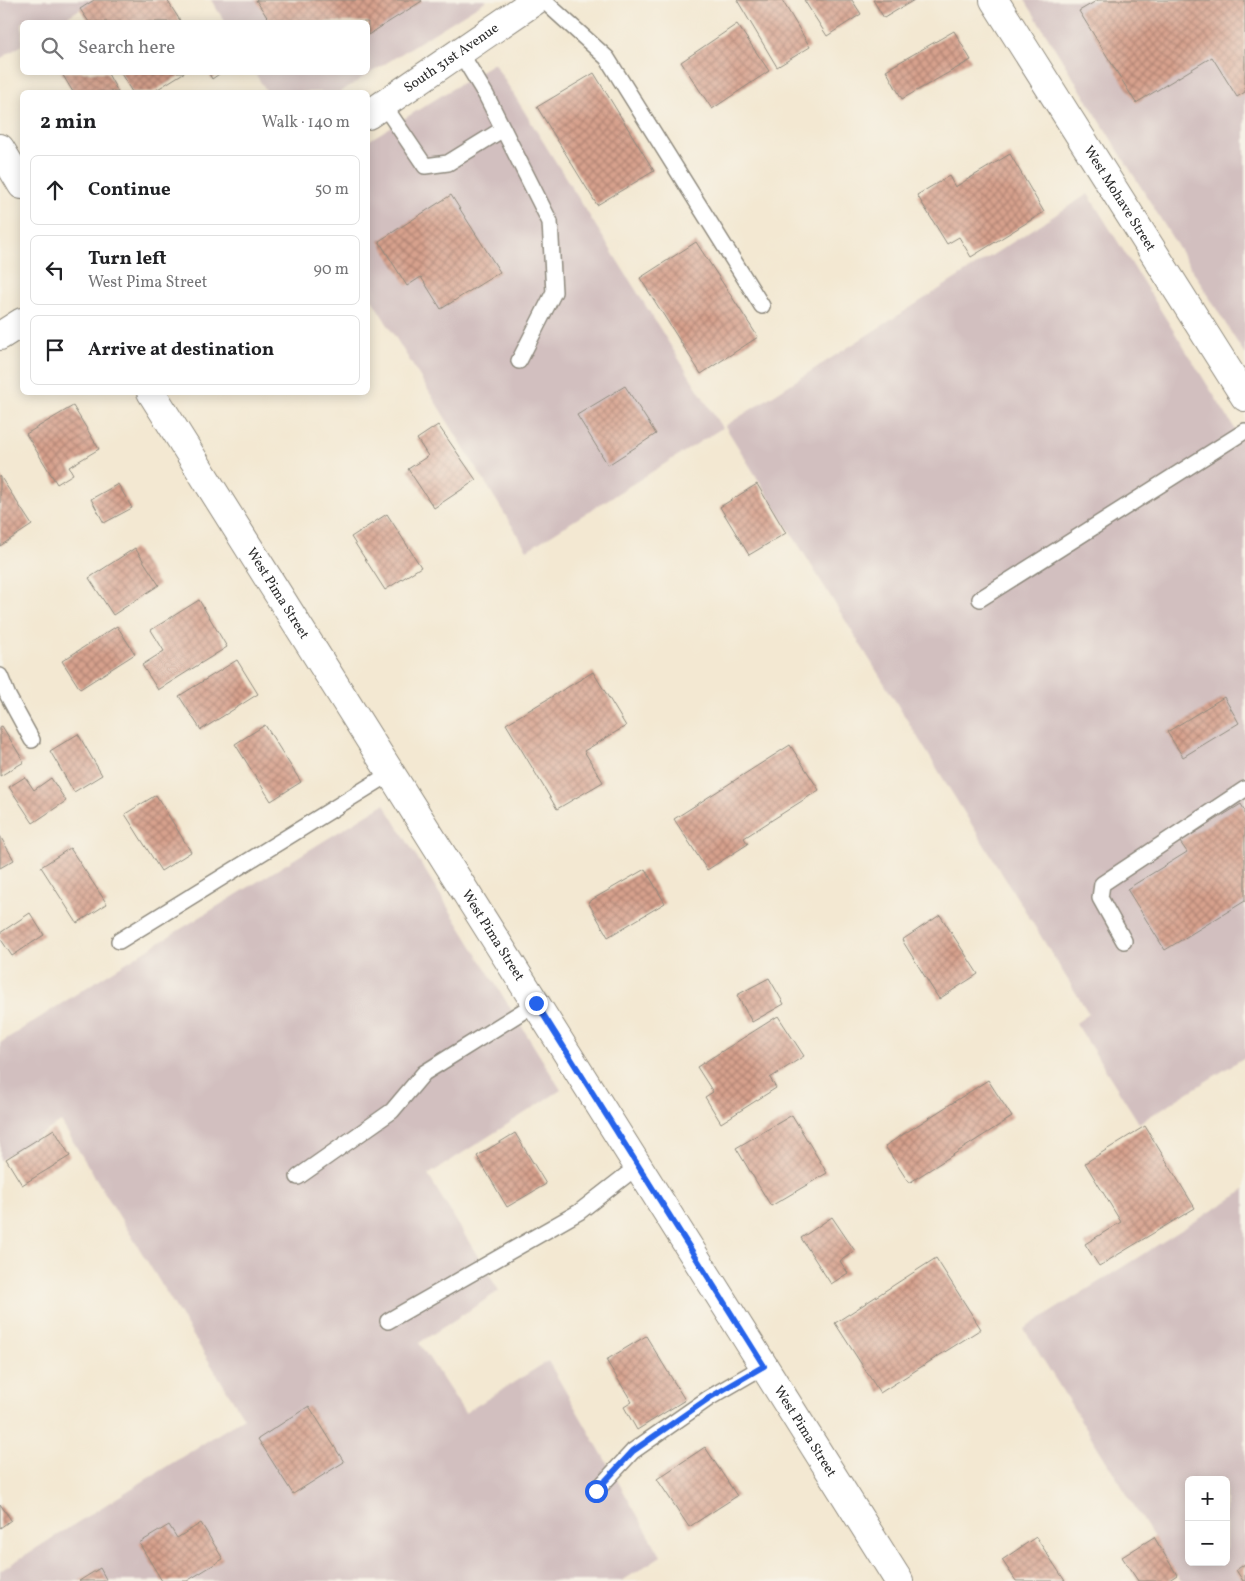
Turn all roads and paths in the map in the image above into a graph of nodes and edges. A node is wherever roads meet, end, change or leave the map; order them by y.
1 (994, 0) edge
2 (531, 2) edge
3 (460, 52) junction
4 (375, 110) edge
5 (503, 129) junction
6 (0, 148) edge
7 (20, 182) edge
8 (762, 306) dead end
9 (20, 323) edge
10 (0, 336) edge
11 (519, 361) dead end
12 (153, 395) edge
13 (1245, 397) edge
14 (1245, 431) edge
15 (980, 599) dead end
16 (0, 676) edge
17 (32, 740) dead end
18 (391, 773) junction
19 (1245, 790) edge
20 (119, 941) dead end
21 (1124, 941) dead end
22 (536, 1003) junction
23 (638, 1166) junction
24 (298, 1177) dead end
25 (388, 1320) dead end
26 (764, 1366) junction
27 (596, 1491) dead end
28 (899, 1581) edge

1 - 13 street, West Mohave Street
2 - 3 street, South 31st Avenue
2 - 8 lane
3 - 4 street, South 31st Avenue
3 - 5 lane
4 - 5 lane
5 - 11 lane
6 - 7 street
9 - 10 street
12 - 18 street, West Pima Street
14 - 15 lane
16 - 17 lane
18 - 20 lane
18 - 22 street, West Pima Street
19 - 21 lane
22 - 23 street, West Pima Street
22 - 24 lane
23 - 25 lane
23 - 26 street, West Pima Street
26 - 27 lane
26 - 28 street, West Pima Street

